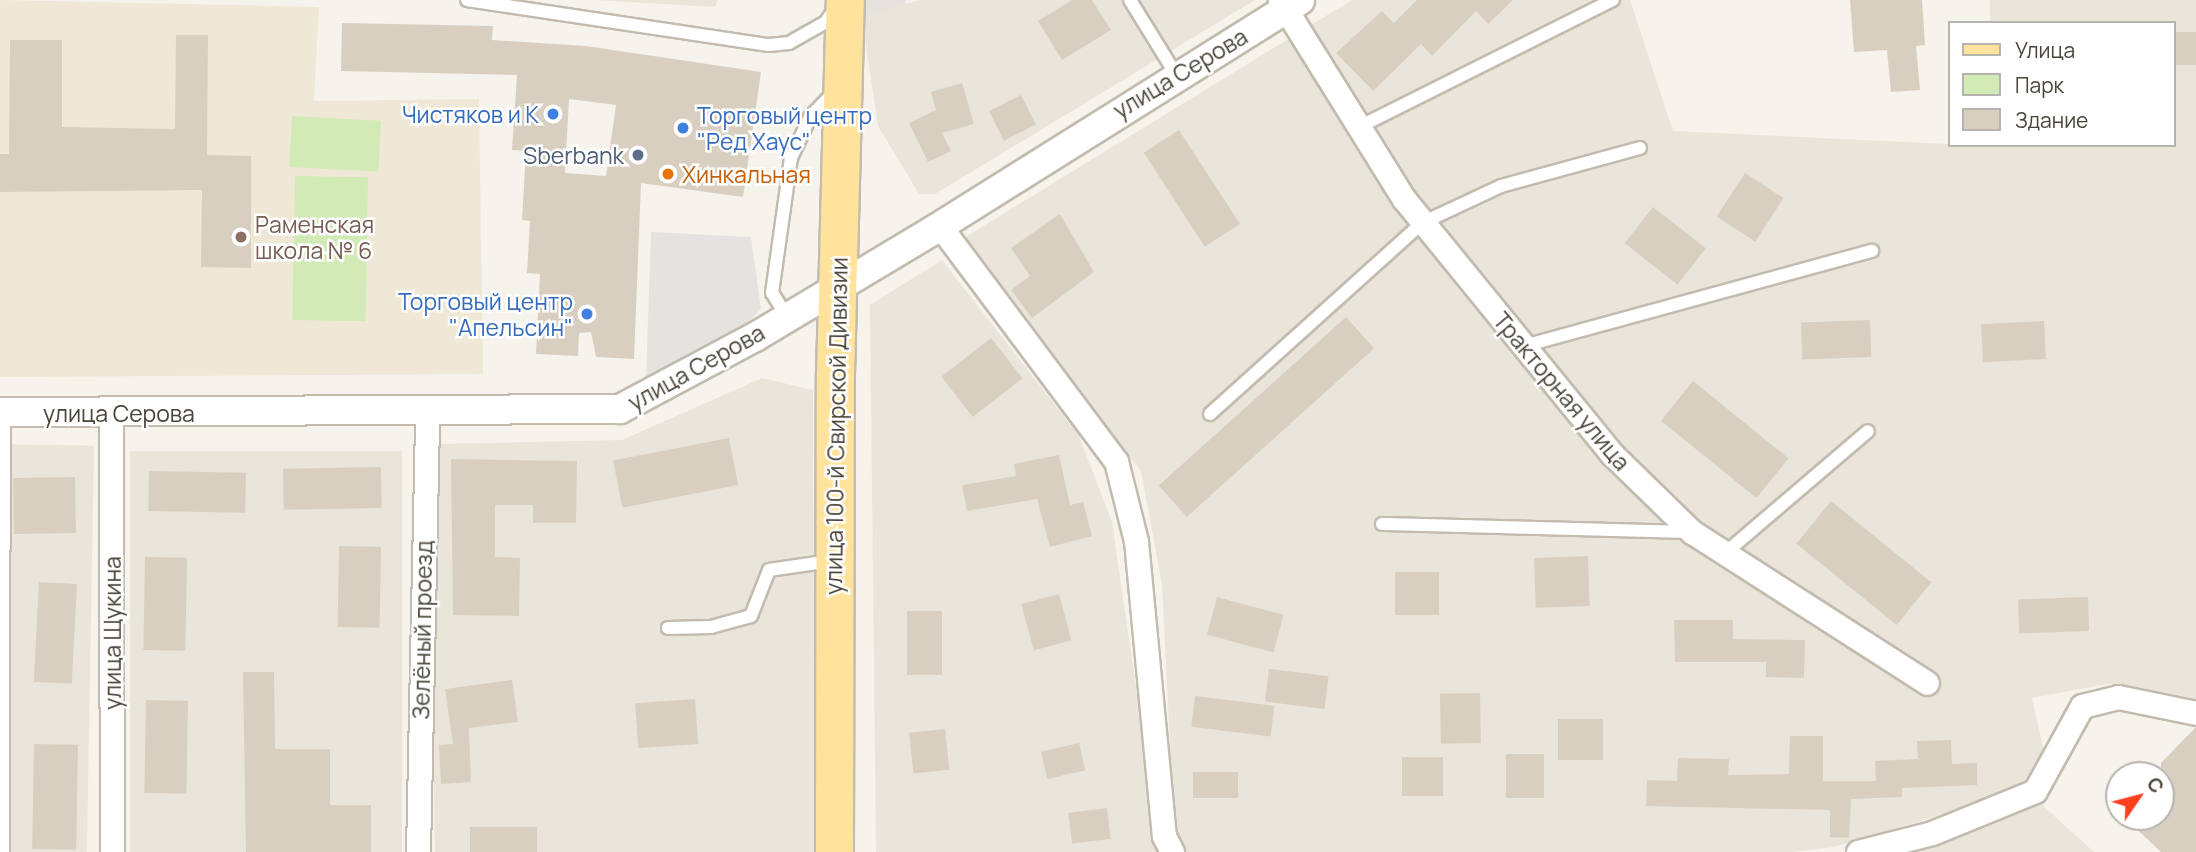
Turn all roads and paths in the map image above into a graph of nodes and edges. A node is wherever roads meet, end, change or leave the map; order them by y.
1 (467, 0) edge
2 (842, 0) edge
3 (1130, 0) edge
4 (1613, 0) edge
5 (1289, 3) edge
6 (1177, 76) junction
7 (842, 84) junction
8 (1359, 127) junction
9 (1640, 148) dead end
10 (1422, 223) junction
11 (940, 226) junction
12 (1872, 251) dead end
13 (836, 287) junction
14 (786, 315) junction
15 (1524, 346) junction
16 (427, 408) junction
17 (2, 412) edge
18 (1210, 414) dead end
19 (111, 415) junction
20 (1868, 431) dead end
21 (1382, 524) dead end
22 (1692, 532) junction
23 (1724, 554) junction
24 (834, 560) junction
25 (668, 628) dead end
26 (1927, 683) dead end
27 (2196, 713) edge
28 (3, 852) edge
29 (112, 852) edge
30 (418, 852) edge
31 (834, 852) edge
32 (1172, 852) edge
33 (1858, 852) edge

1 - 2 lane
2 - 7 main road, улица 100-й Свирской Дивизии
3 - 6 lane
4 - 8 lane
5 - 6 street, улица Серова
5 - 8 street, Тракторная улица
6 - 11 street, улица Серова
7 - 13 main road, улица 100-й Свирской Дивизии
7 - 14 lane
8 - 10 street, Тракторная улица
9 - 10 lane
10 - 15 street, Тракторная улица
10 - 18 lane
11 - 13 street, улица Серова
11 - 32 street
12 - 15 lane
13 - 14 street, улица Серова
13 - 24 main road, улица 100-й Свирской Дивизии
14 - 16 street, улица Серова
15 - 22 street, Тракторная улица
16 - 19 street, улица Серова
16 - 30 street, Зелёный проезд
17 - 19 street, улица Серова
17 - 28 lane
19 - 29 street, улица Щукина
20 - 23 lane
21 - 22 lane
22 - 23 street, Тракторная улица
23 - 26 street, Тракторная улица
24 - 25 lane
24 - 31 main road, улица 100-й Свирской Дивизии
27 - 33 street

